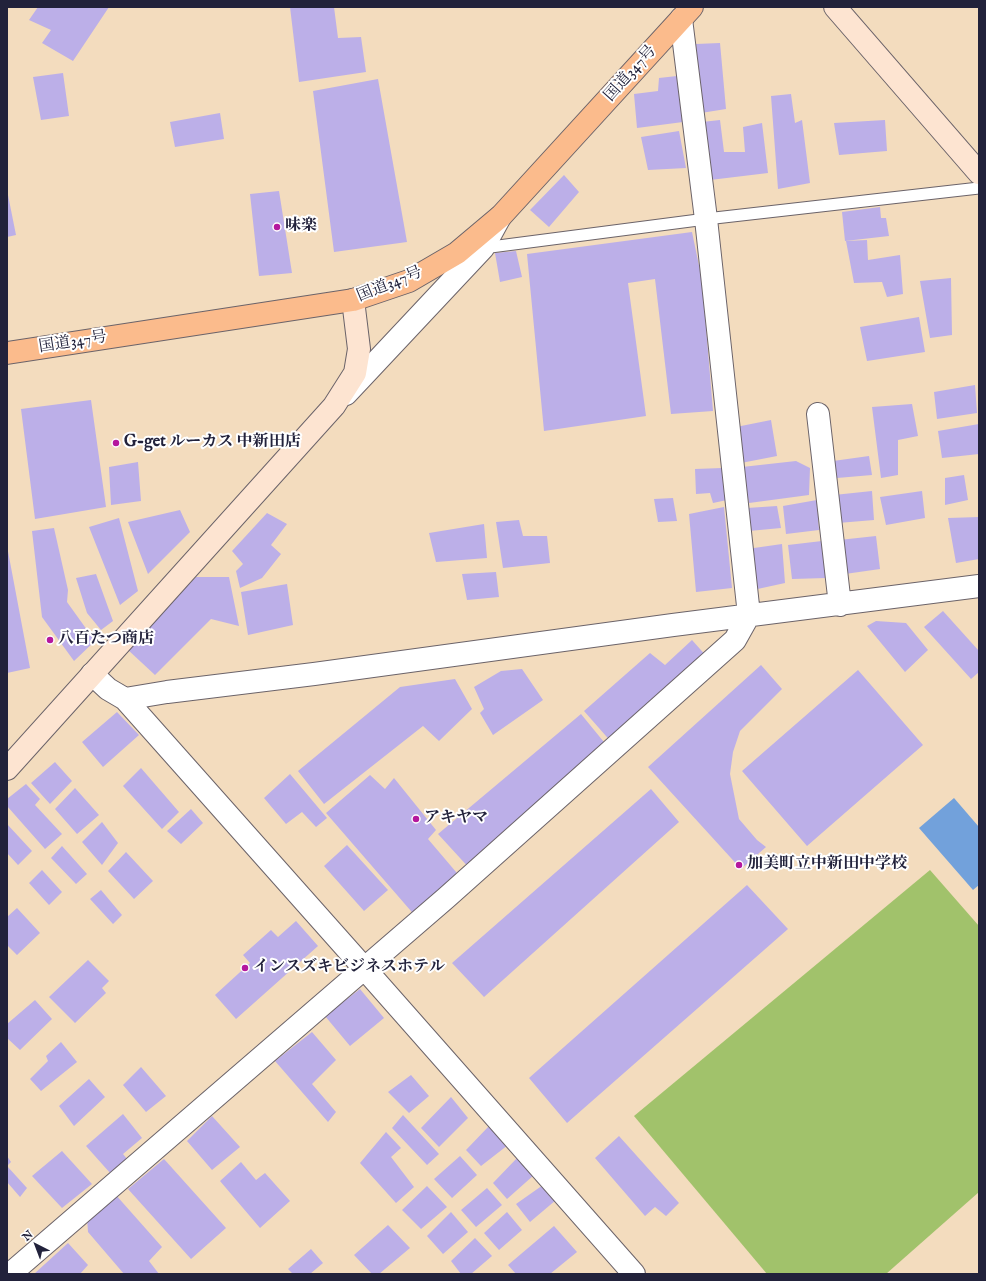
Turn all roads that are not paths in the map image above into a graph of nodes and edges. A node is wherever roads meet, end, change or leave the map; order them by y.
1 (835, 7) edge
2 (686, 13) edge
3 (979, 173) edge
4 (979, 188) edge
5 (501, 216) junction
6 (706, 219) junction
7 (483, 248) junction
8 (353, 300) junction
9 (7, 353) edge
10 (334, 406) junction
11 (818, 414) dead end
12 (979, 586) edge
13 (840, 604) junction
14 (749, 616) junction
15 (92, 674) junction
16 (125, 699) junction
17 (7, 769) edge
18 (364, 968) junction
19 (628, 1272) edge
20 (10, 1274) edge

1 - 3 street
2 - 5 highway, 国道347号
2 - 6 street
4 - 6 lane
5 - 7 street
5 - 8 highway, 国道347号
6 - 7 lane
6 - 14 street
7 - 10 street
8 - 9 highway, 国道347号
8 - 10 street
10 - 15 street
11 - 13 street
12 - 13 street
13 - 14 street
14 - 16 street
14 - 18 street
15 - 16 street
15 - 17 street
16 - 18 street
18 - 19 street
18 - 20 street

